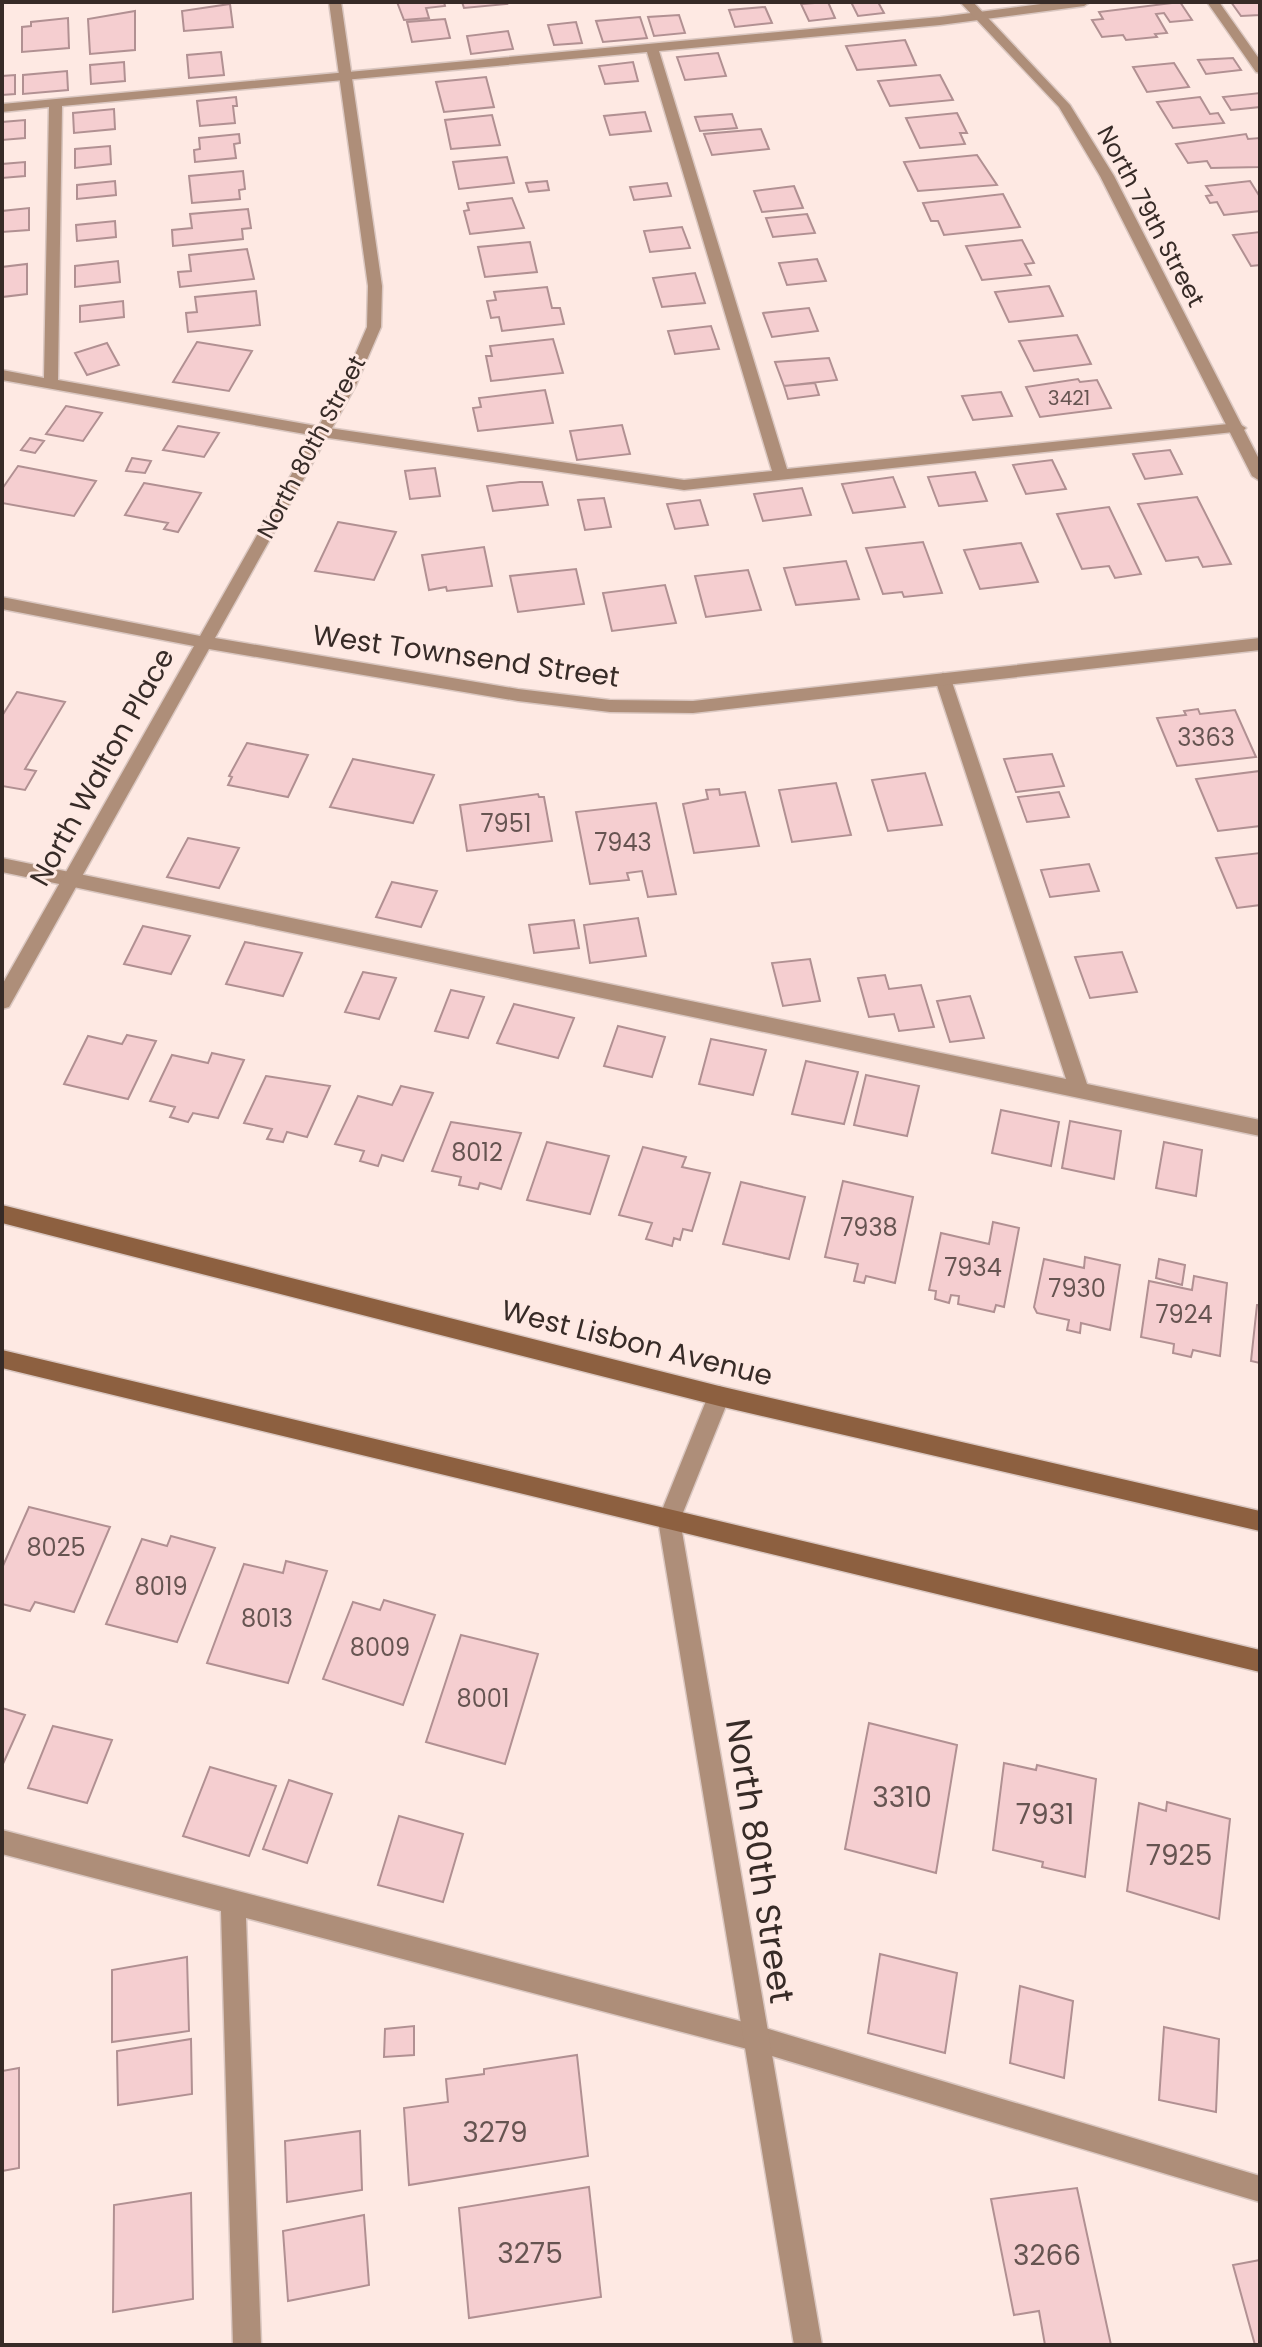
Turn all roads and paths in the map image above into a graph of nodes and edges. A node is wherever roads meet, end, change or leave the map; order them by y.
1 (335, 2) edge
2 (966, 2) edge
3 (1084, 2) edge
4 (1213, 2) edge
5 (978, 15) junction
6 (652, 47) junction
7 (1260, 69) edge
8 (345, 76) junction
9 (56, 104) junction
10 (2, 108) edge
11 (2, 375) edge
12 (51, 383) junction
13 (1238, 428) junction
14 (322, 432) junction
15 (781, 475) junction
16 (1260, 476) edge
17 (2, 603) edge
18 (203, 642) junction
19 (1260, 644) edge
20 (943, 679) junction
21 (2, 865) edge
22 (72, 880) junction
23 (2, 1002) edge
24 (1079, 1090) junction
25 (1260, 1128) edge
26 (2, 1214) edge
27 (2, 1359) edge
28 (719, 1396) junction
29 (669, 1520) junction
30 (1260, 1521) edge
31 (1260, 1661) edge
32 (2, 1842) edge
33 (233, 1903) junction
34 (755, 2038) junction
35 (1260, 2189) edge
36 (247, 2345) edge
37 (808, 2345) edge

1 - 8 street, North 80th Street
2 - 5 street, North 79th Street
3 - 5 street
4 - 7 street
5 - 6 street
5 - 13 street, North 79th Street
6 - 8 street
6 - 15 street
8 - 9 street
8 - 14 street, North 80th Street
9 - 10 street
9 - 12 street
11 - 12 street
12 - 14 street
13 - 15 street
13 - 16 street, North 79th Street
14 - 15 street
14 - 18 street, North 80th Street
17 - 18 street, West Townsend Street
18 - 20 street, West Townsend Street
18 - 22 street, North Walton Place
19 - 20 street, West Townsend Street
20 - 24 street
21 - 22 street
22 - 23 street, North Walton Place
22 - 24 street
24 - 25 street
26 - 28 main road, West Lisbon Avenue
27 - 29 main road
28 - 29 street
28 - 30 main road, West Lisbon Avenue
29 - 31 main road
29 - 34 street, North 80th Street
32 - 33 street
33 - 34 street
33 - 36 street
34 - 35 street
34 - 37 street, North 80th Street

